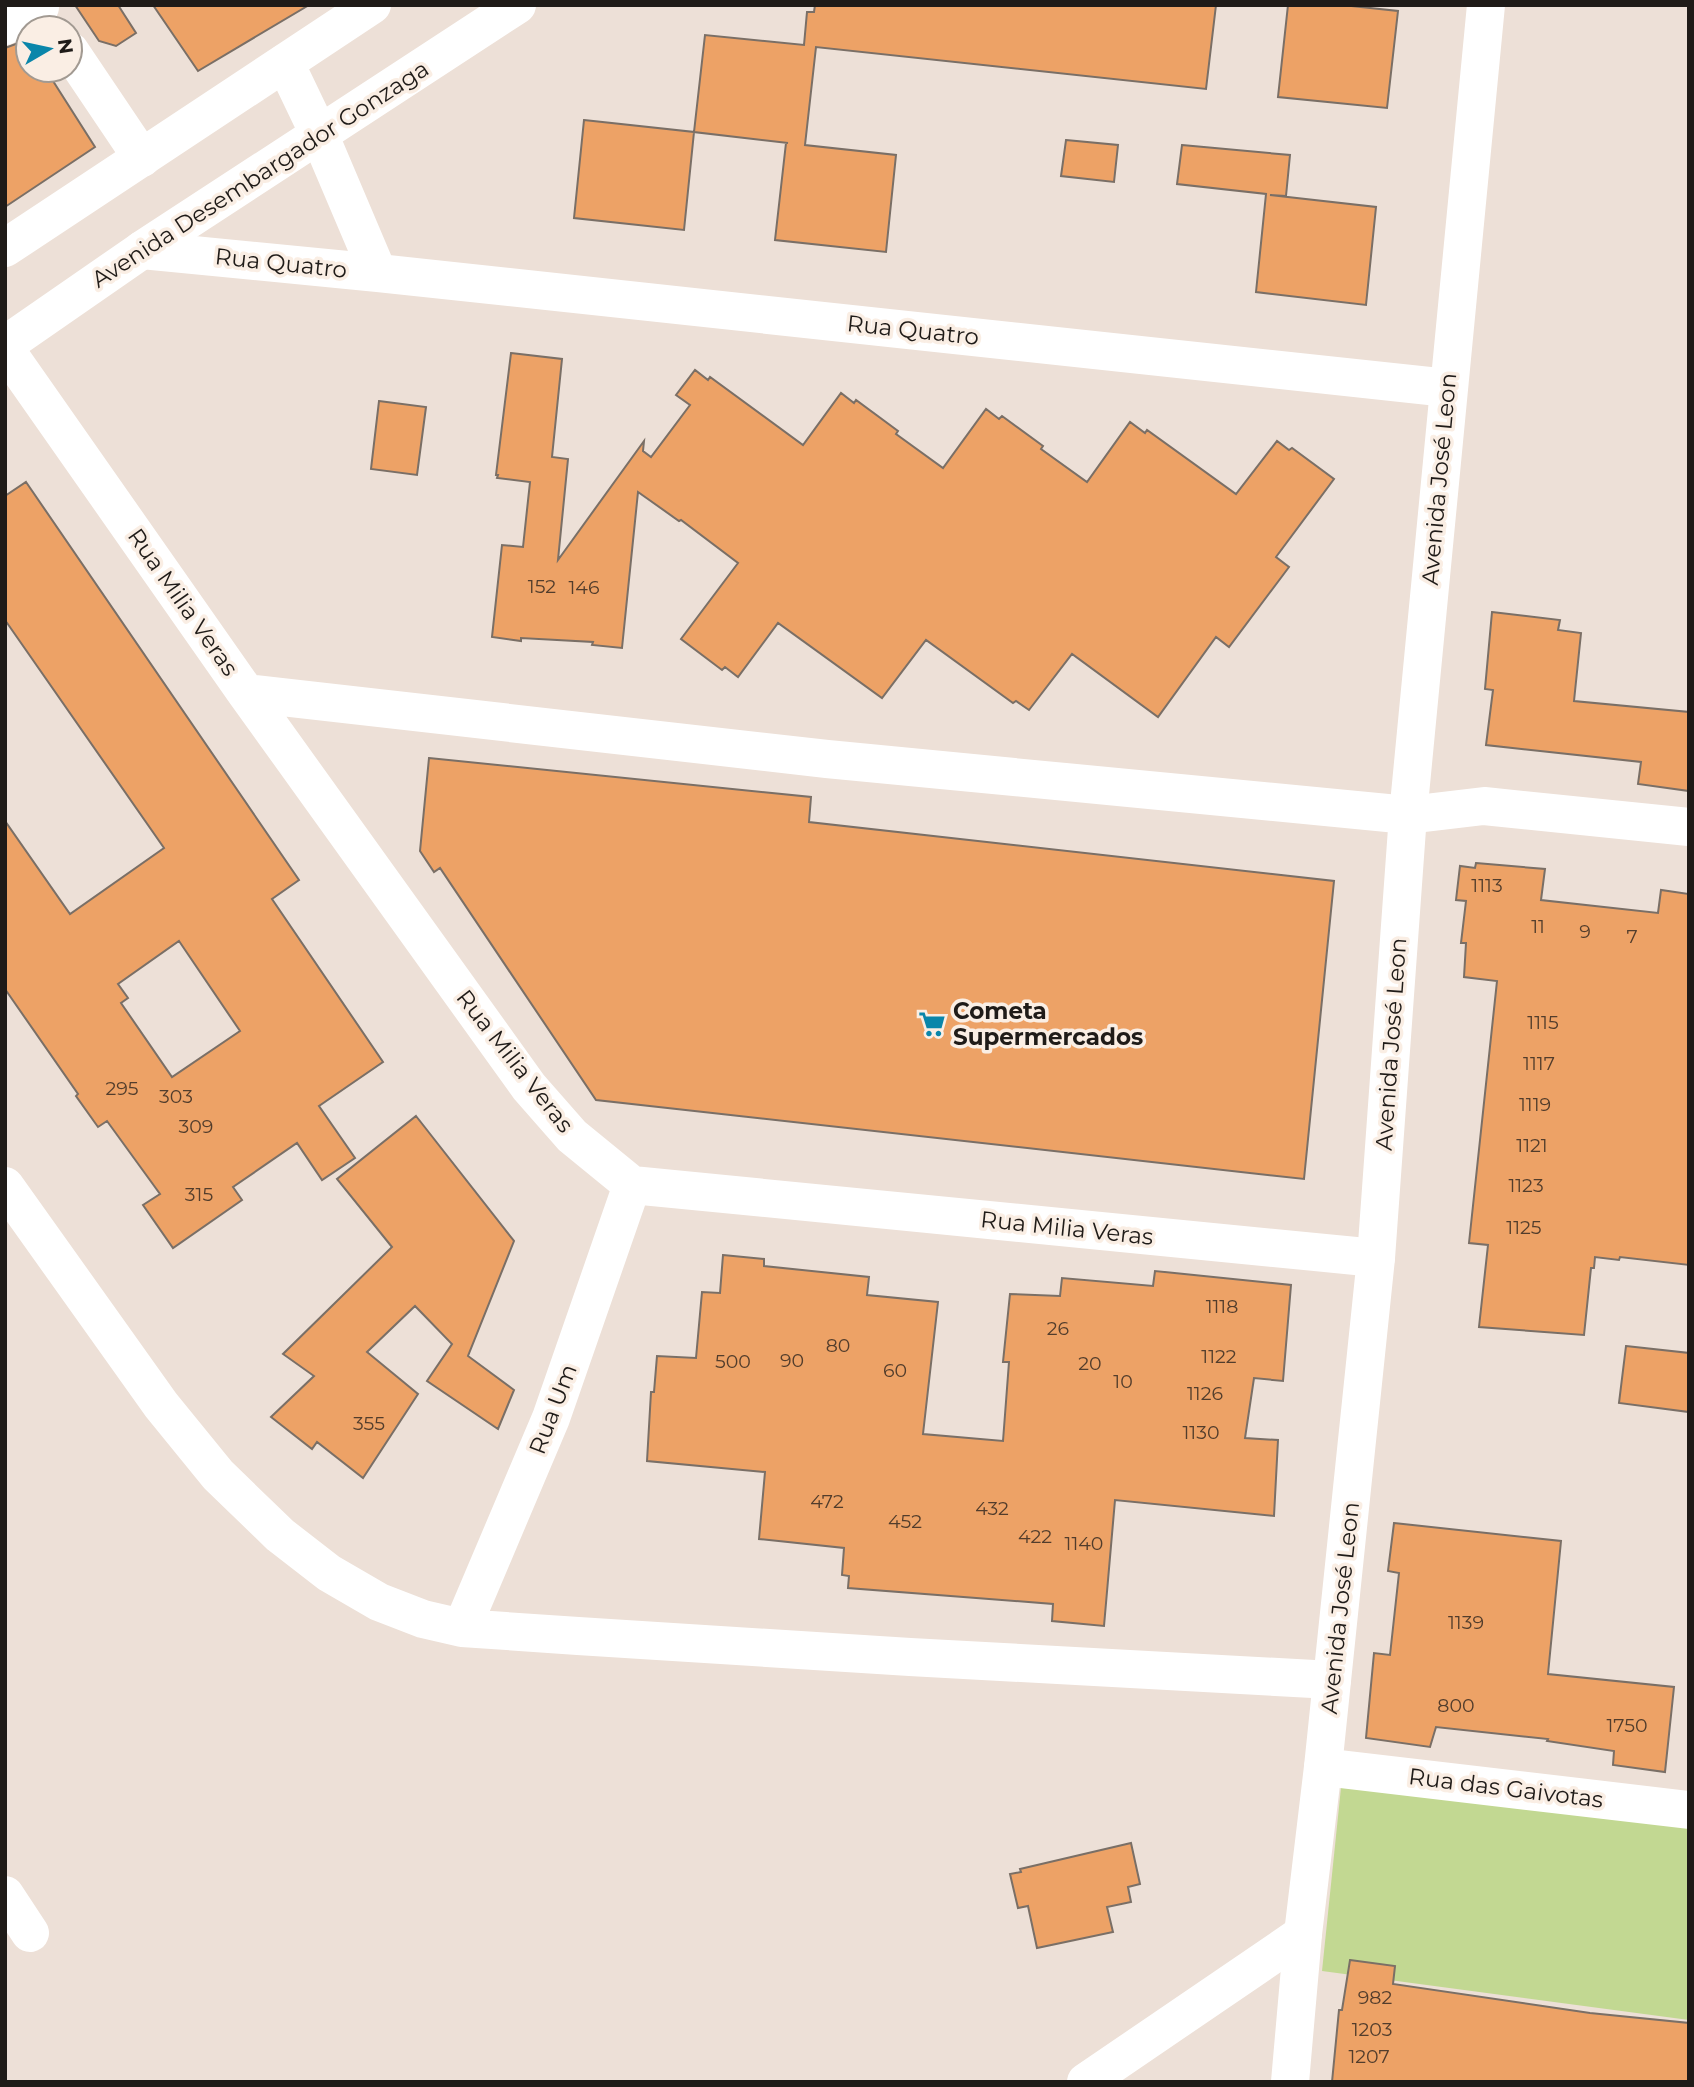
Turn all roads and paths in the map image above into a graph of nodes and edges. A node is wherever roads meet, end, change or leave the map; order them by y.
1 (372, 5) edge
2 (517, 5) edge
3 (1486, 5) edge
4 (45, 13) edge
5 (5, 26) edge
6 (285, 63) junction
7 (84, 72) edge
8 (319, 134) junction
9 (142, 158) junction
10 (5, 248) edge
11 (142, 250) junction
12 (378, 273) junction
13 (5, 347) edge
14 (1448, 388) junction
15 (246, 693) junction
16 (1408, 815) junction
17 (1689, 827) edge
18 (632, 1185) junction
19 (5, 1186) edge
20 (1376, 1258) junction
21 (462, 1628) junction
22 (1332, 1680) junction
23 (1324, 1768) junction
24 (1689, 1810) edge
25 (5, 1895) edge
26 (30, 1933) dead end
27 (1303, 1934) junction
28 (1086, 2082) edge
29 (1290, 2082) edge

1 - 6 street
2 - 8 street, Avenida Desembargador Gonzaga
3 - 14 street, Avenida José Leon
4 - 5 street
6 - 8 street, Rua Quatro
6 - 9 street
7 - 9 street
8 - 11 street, Avenida Desembargador Gonzaga
8 - 12 street, Rua Quatro
9 - 10 street
11 - 12 street, Rua Quatro
11 - 13 street, Avenida Desembargador Gonzaga
12 - 14 street, Rua Quatro
13 - 15 street, Rua Milia Veras
14 - 16 street, Avenida José Leon
15 - 16 street
15 - 18 street, Rua Milia Veras
16 - 17 street
16 - 20 street, Avenida José Leon
18 - 20 street, Rua Milia Veras
18 - 21 street, Rua Um
19 - 21 street
20 - 22 street, Avenida José Leon
21 - 22 street
22 - 23 street, Avenida José Leon
23 - 24 street, Rua das Gaivotas
23 - 27 street, Avenida José Leon
25 - 26 street
27 - 28 street
27 - 29 street, Avenida José Leon

